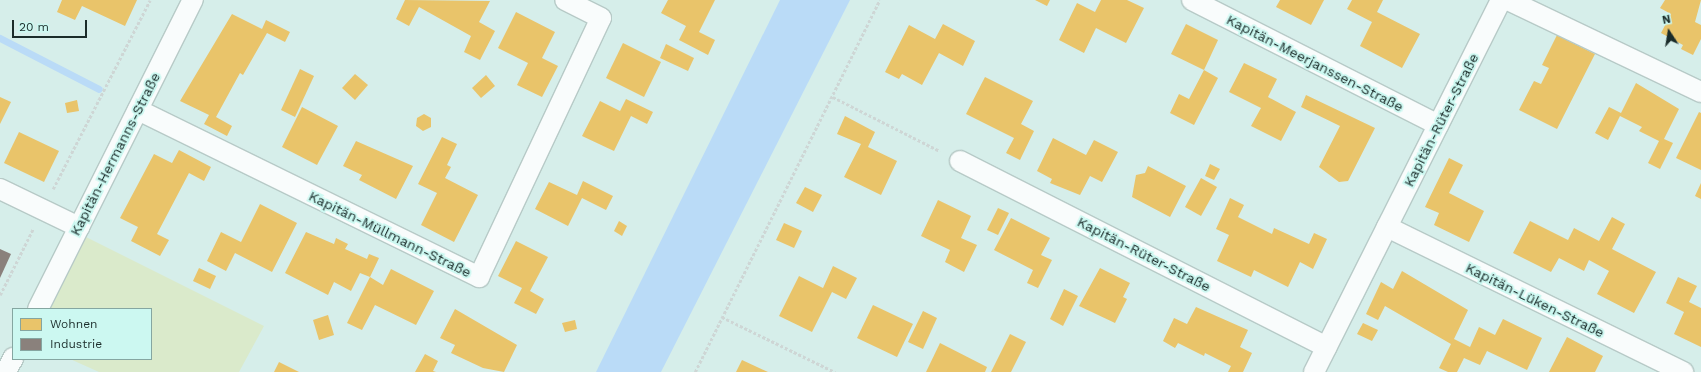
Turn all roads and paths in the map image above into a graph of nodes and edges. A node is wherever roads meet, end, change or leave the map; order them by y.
1 (150, 0) edge
2 (193, 0) edge
3 (565, 0) edge
4 (880, 0) edge
5 (1192, 0) edge
6 (1501, 0) edge
7 (1508, 0) edge
8 (1701, 92) edge
9 (833, 97) junction
10 (138, 110) junction
11 (1438, 125) junction
12 (960, 161) joint
13 (0, 189) edge
14 (42, 210) junction
15 (79, 227) junction
16 (1387, 227) junction
17 (0, 295) edge
18 (38, 308) edge
19 (722, 317) junction
20 (1327, 347) junction
21 (12, 360) edge
22 (6, 372) edge
23 (695, 372) edge
24 (835, 372) edge
25 (1314, 372) edge
26 (1683, 372) edge

1 - 14 path
2 - 10 street, Kapitän-Hermanns-Straße
3 - 10 street, Kapitän-Müllmann-Straße
4 - 9 path
5 - 11 street, Kapitän-Meerjanssen-Straße
6 - 11 street, Kapitän-Rüter-Straße
7 - 8 street
9 - 12 path
9 - 19 path
10 - 15 street, Kapitän-Hermanns-Straße
11 - 16 street, Kapitän-Rüter-Straße
12 - 20 street, Kapitän-Rüter-Straße
13 - 14 street
14 - 15 street
14 - 17 path
15 - 18 street, Kapitän-Hermanns-Straße
16 - 20 street, Kapitän-Rüter-Straße
16 - 26 street, Kapitän-Lüken-Straße
19 - 23 path
19 - 24 path
20 - 25 street, Kapitän-Rüter-Straße
21 - 22 street

